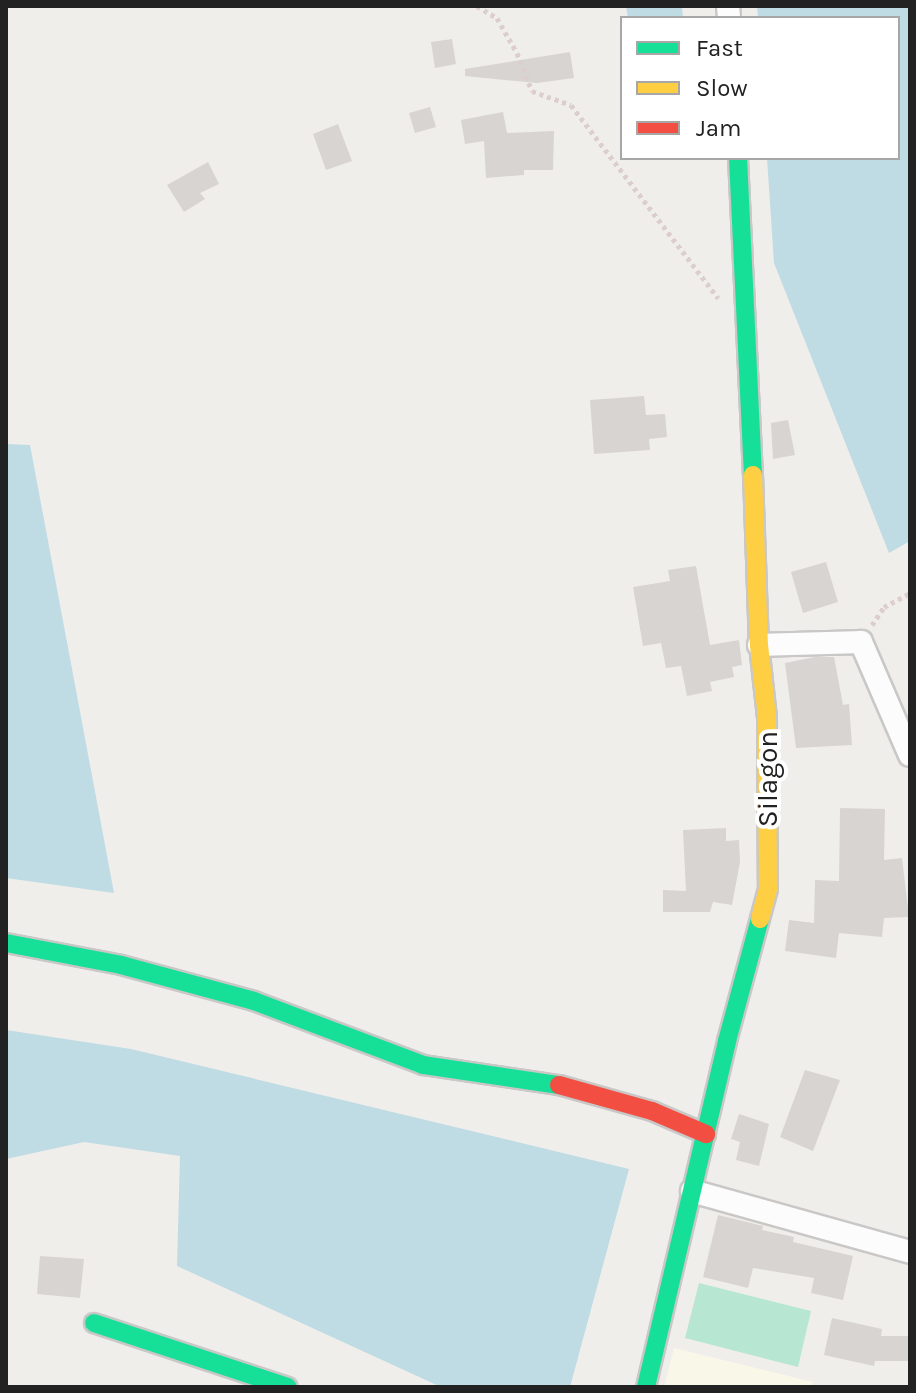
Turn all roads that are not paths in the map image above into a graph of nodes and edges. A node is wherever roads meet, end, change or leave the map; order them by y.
1 (738, 160) edge
2 (759, 645) junction
3 (910, 755) edge
4 (6, 943) edge
5 (706, 1134) junction
6 (692, 1191) junction
7 (910, 1252) edge
8 (94, 1323) dead end
9 (288, 1387) edge
10 (646, 1387) edge

1 - 2 street, Silagon
2 - 3 street
2 - 5 street, Silagon
4 - 5 street
5 - 6 street, Silagon
6 - 7 street
6 - 10 street, Silagon
8 - 9 street

